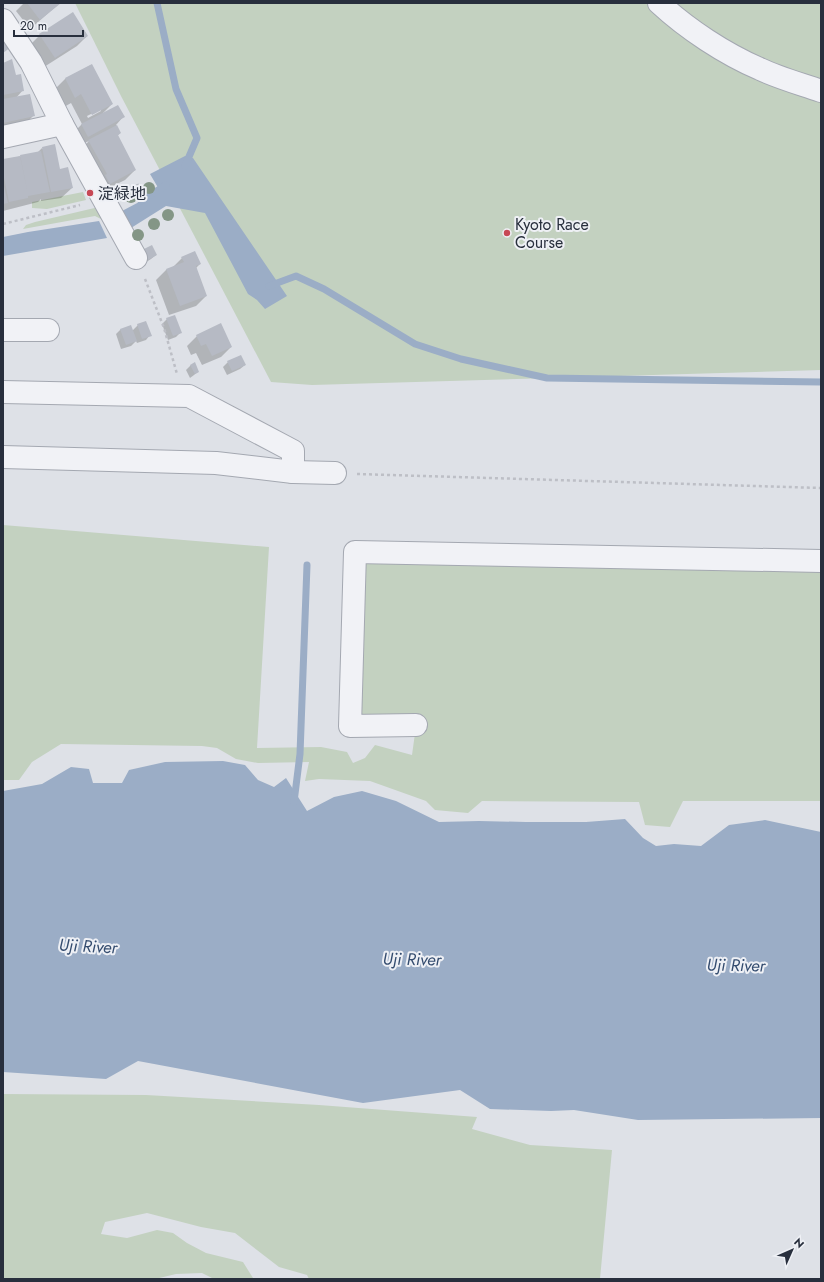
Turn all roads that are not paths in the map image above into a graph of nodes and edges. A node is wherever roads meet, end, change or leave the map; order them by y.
1 (659, 3) edge
2 (3, 20) edge
3 (821, 91) edge
4 (62, 124) junction
5 (3, 137) edge
6 (136, 258) road end
7 (3, 330) edge
8 (48, 330) dead end
9 (3, 392) edge
10 (3, 457) edge
11 (293, 472) junction
12 (335, 473) road end
13 (821, 561) edge
14 (416, 725) dead end

1 - 3 street
2 - 4 street
4 - 5 street
4 - 6 street
7 - 8 street
9 - 11 street
10 - 11 street
11 - 12 street
13 - 14 street

